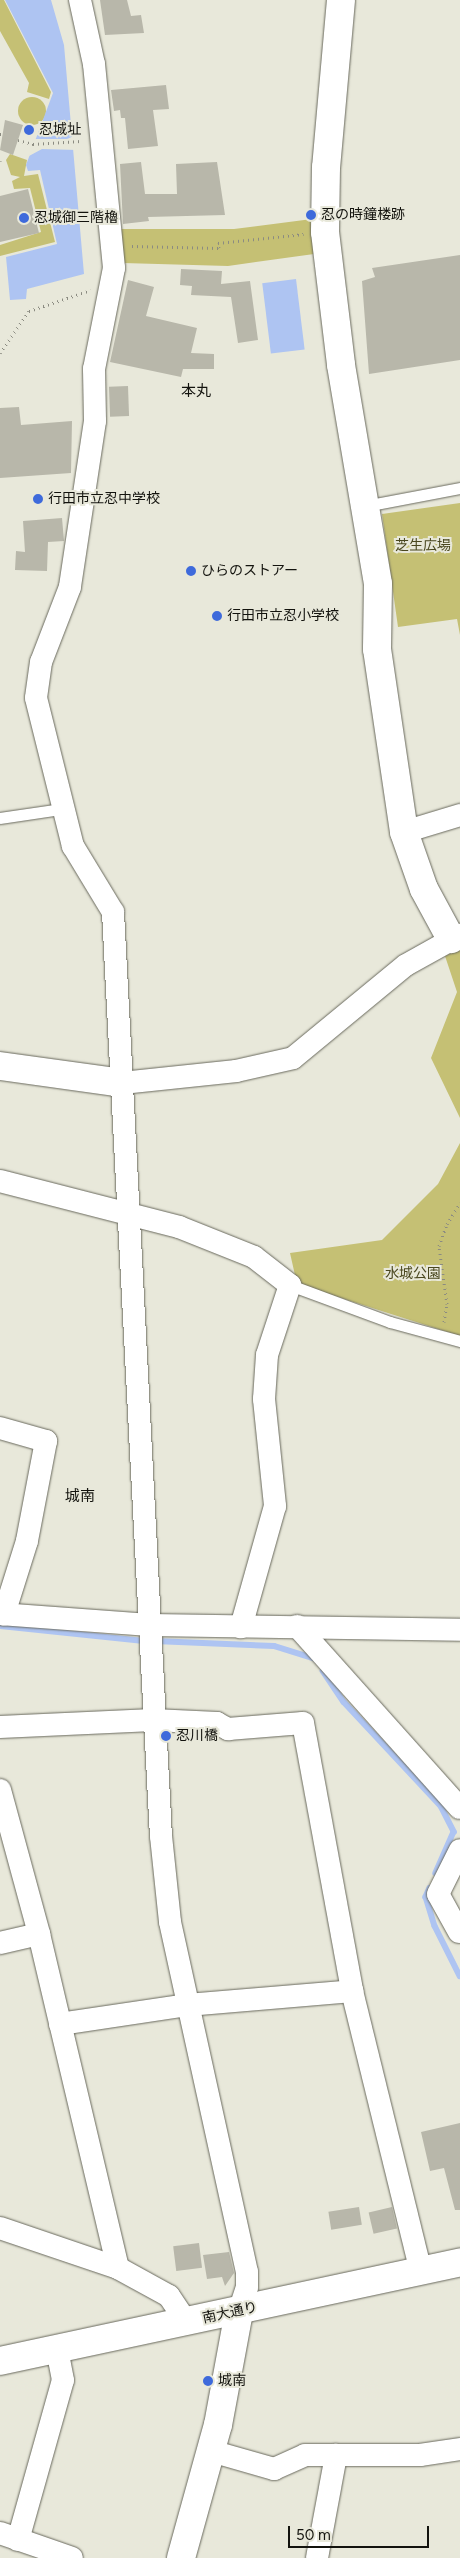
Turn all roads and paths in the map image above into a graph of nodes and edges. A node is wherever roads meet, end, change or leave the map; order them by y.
1 (80, 0) edge
2 (341, 0) edge
3 (18, 140) dead end
4 (81, 141) dead end
5 (325, 232) junction
6 (112, 245) junction
7 (98, 292) dead end
8 (0, 353) edge
9 (460, 488) edge
10 (364, 506) junction
11 (61, 808) junction
12 (460, 815) edge
13 (0, 818) edge
14 (404, 832) junction
15 (456, 937) edge
16 (0, 1066) edge
17 (122, 1083) junction
18 (0, 1181) edge
19 (460, 1203) edge
20 (131, 1216) junction
21 (290, 1285) junction
22 (442, 1336) junction
23 (460, 1341) edge
24 (0, 1428) edge
25 (2, 1614) edge
26 (150, 1625) junction
27 (298, 1626) junction
28 (241, 1627) junction
29 (460, 1630) edge
30 (153, 1720) junction
31 (0, 1727) edge
32 (0, 1790) edge
33 (460, 1808) edge
34 (460, 1850) edge
35 (460, 1933) edge
36 (39, 1934) junction
37 (0, 1943) edge
38 (352, 1991) junction
39 (187, 2005) junction
40 (60, 2024) junction
41 (0, 2228) edge
42 (460, 2262) edge
43 (118, 2268) junction
44 (421, 2271) junction
45 (239, 2312) junction
46 (187, 2323) junction
47 (57, 2349) junction
48 (0, 2361) edge
49 (460, 2449) edge
50 (211, 2451) junction
51 (336, 2455) junction
52 (9, 2537) edge
53 (72, 2558) edge
54 (181, 2558) edge
55 (317, 2558) edge

1 - 6 street
2 - 5 street
3 - 4 path
5 - 6 path
5 - 10 street
6 - 11 street
7 - 8 path
9 - 10 lane
10 - 14 street
11 - 13 lane
11 - 17 street
12 - 14 street
14 - 15 street
15 - 17 street
16 - 17 street
17 - 20 street
18 - 20 street
19 - 22 path
20 - 21 street
20 - 26 street
21 - 22 lane
21 - 28 street
22 - 23 lane
24 - 25 street
25 - 26 street
26 - 28 street
26 - 30 street
27 - 28 street
27 - 29 street
27 - 33 street
30 - 31 street
30 - 38 street
30 - 39 street
32 - 36 street
34 - 35 street
36 - 37 street
36 - 40 street
38 - 39 street
38 - 44 street
39 - 40 street
39 - 45 street
40 - 43 street
41 - 43 street
42 - 44 street, 南大通り
43 - 46 street
44 - 45 street, 南大通り
45 - 46 street, 南大通り
45 - 50 street
46 - 47 street, 南大通り
47 - 48 street, 南大通り
47 - 52 street
49 - 51 street
50 - 51 street
50 - 54 street
51 - 55 street
52 - 53 street

